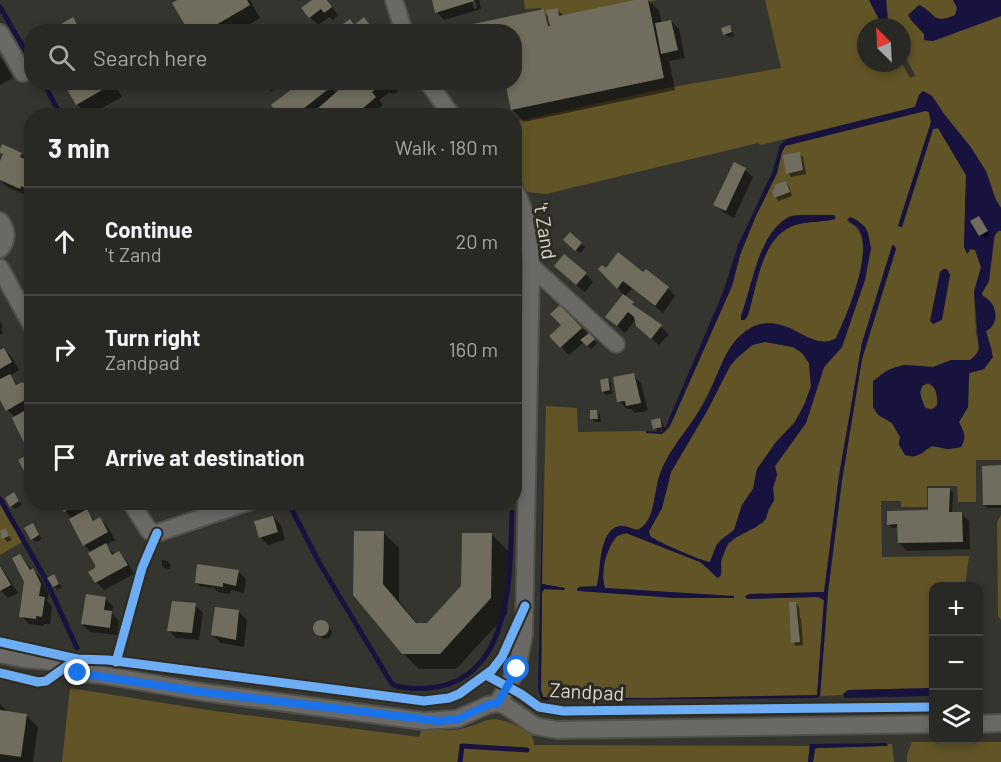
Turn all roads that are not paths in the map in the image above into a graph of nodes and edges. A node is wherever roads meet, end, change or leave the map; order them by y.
1 (394, 0) edge
2 (402, 24) edge
3 (0, 33) edge
4 (23, 73) dead end
5 (434, 90) edge
6 (446, 108) edge
7 (522, 206) edge
8 (0, 221) edge
9 (0, 249) edge
10 (531, 267) junction
11 (0, 268) edge
12 (24, 312) edge
13 (616, 344) dead end
14 (522, 441) edge
15 (136, 510) edge
16 (225, 510) edge
17 (521, 510) edge
18 (0, 654) edge
19 (498, 703) junction
20 (1001, 723) edge
21 (929, 724) edge
22 (983, 724) edge

1 - 2 street
3 - 4 street
5 - 6 street
7 - 10 street, 't Zand
8 - 9 street
10 - 13 street
10 - 14 street, 't Zand
11 - 12 street
15 - 16 street
17 - 19 street, 't Zand
18 - 19 street
19 - 21 street, Zandpad
20 - 22 street

